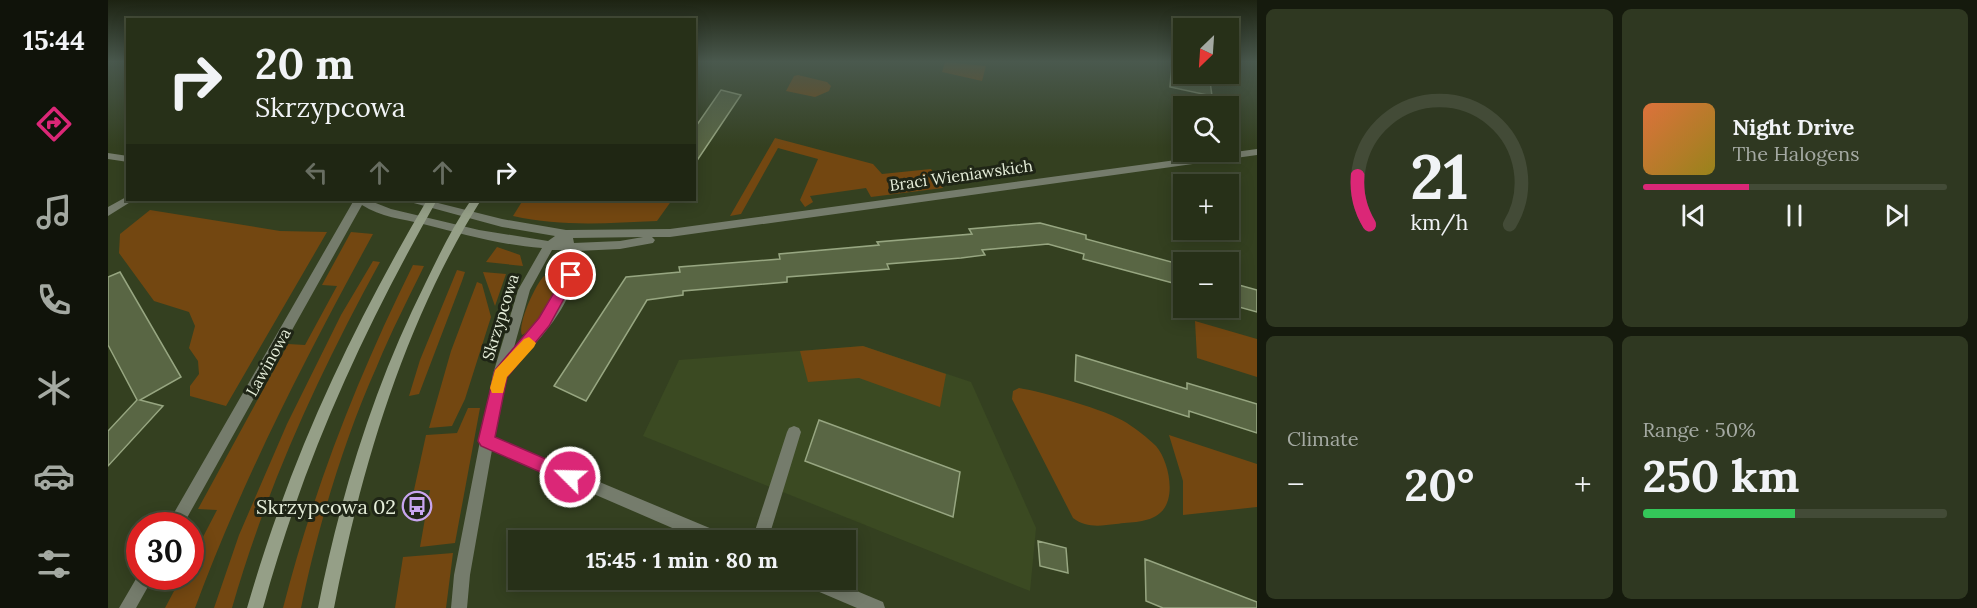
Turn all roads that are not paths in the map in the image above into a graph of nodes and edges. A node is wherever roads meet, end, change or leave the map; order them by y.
1 (1257, 152) edge
2 (108, 156) edge
3 (126, 159) edge
4 (126, 200) edge
5 (360, 201) edge
6 (362, 201) edge
7 (476, 201) edge
8 (431, 202) edge
9 (108, 212) edge
10 (468, 214) junction
11 (420, 220) junction
12 (459, 230) junction
13 (670, 233) junction
14 (566, 234) junction
15 (548, 247) junction
16 (573, 248) junction
17 (500, 374) junction
18 (794, 432) dead end
19 (486, 441) junction
20 (182, 512) edge
21 (695, 530) edge
22 (763, 530) edge
23 (138, 590) edge
24 (834, 590) edge
25 (127, 608) edge
26 (255, 608) edge
27 (326, 608) edge
28 (459, 608) edge
29 (876, 608) edge

1 - 13 street, Braci Wieniawskich
2 - 3 street
4 - 9 street
5 - 20 street, Lawinowa
6 - 11 street, Braci Wieniawskich
7 - 10 street
8 - 10 street, Braci Wieniawskich
8 - 11 street
10 - 12 street
10 - 14 street, Braci Wieniawskich
11 - 12 street, Braci Wieniawskich
11 - 26 street
12 - 15 street, Braci Wieniawskich
12 - 27 street
13 - 14 street, Braci Wieniawskich
13 - 16 street, Braci Wieniawskich
14 - 15 street, Skrzypcowa
14 - 16 street
15 - 16 street, Braci Wieniawskich
15 - 17 street, Skrzypcowa
16 - 17 street, Skrzypcowa
17 - 19 street, Skrzypcowa
18 - 22 street
19 - 21 street
19 - 28 street, Skrzypcowa
23 - 25 street
24 - 29 street

